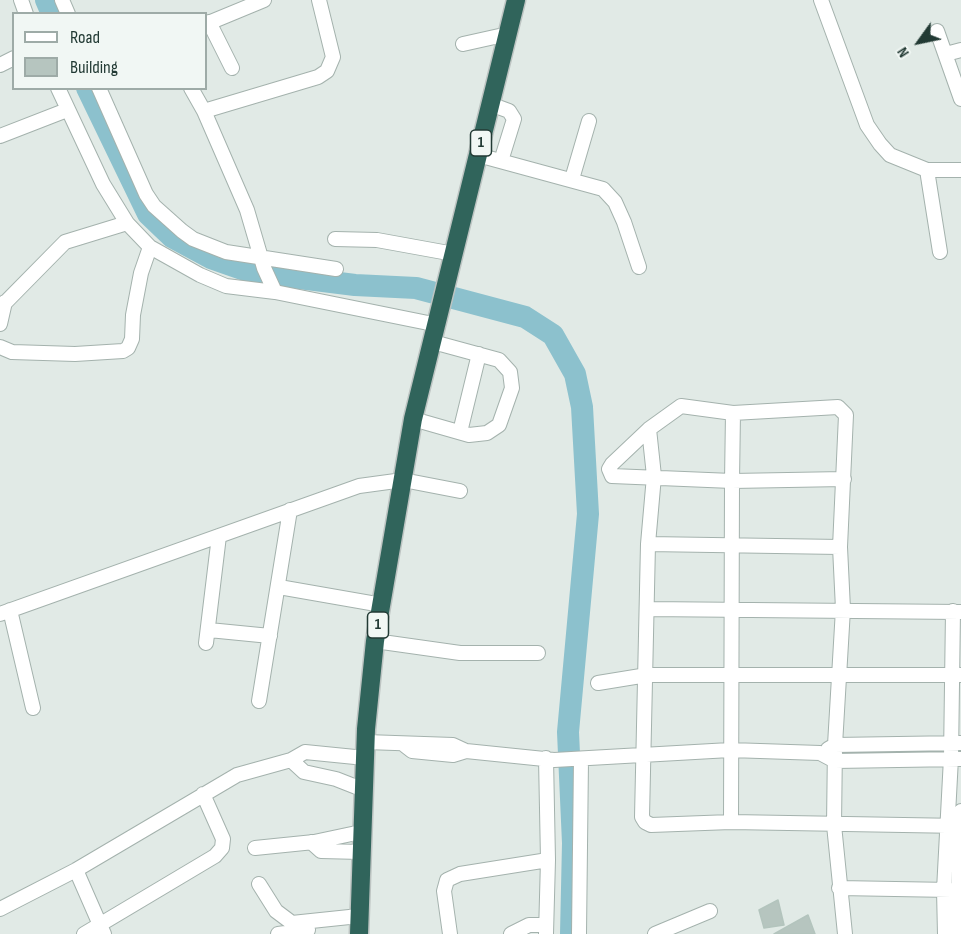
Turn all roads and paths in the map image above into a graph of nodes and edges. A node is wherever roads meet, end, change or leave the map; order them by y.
1 (264, 0) edge
2 (319, 0) edge
3 (516, 0) edge
4 (821, 0) edge
5 (207, 23) edge
6 (937, 31) dead end
7 (508, 34) junction
8 (463, 44) dead end
9 (961, 50) edge
10 (946, 54) junction
11 (232, 68) dead end
12 (59, 90) edge
13 (100, 90) edge
14 (192, 90) edge
15 (961, 99) edge
16 (490, 104) junction
17 (67, 110) junction
18 (204, 111) junction
19 (589, 121) dead end
20 (0, 136) edge
21 (478, 155) junction
22 (501, 161) junction
23 (927, 170) junction
24 (961, 170) edge
25 (572, 178) junction
26 (127, 223) junction
27 (335, 239) dead end
28 (150, 247) junction
29 (940, 252) dead end
30 (454, 254) junction
31 (262, 263) junction
32 (639, 267) dead end
33 (336, 269) dead end
34 (273, 288) junction
35 (3, 305) edge
36 (0, 324) edge
37 (436, 330) junction
38 (0, 347) edge
39 (479, 354) junction
40 (733, 412) junction
41 (413, 419) junction
42 (649, 429) junction
43 (460, 432) junction
44 (654, 476) junction
45 (844, 479) junction
46 (403, 480) junction
47 (732, 481) junction
48 (460, 491) dead end
49 (290, 510) junction
50 (219, 536) junction
51 (648, 544) junction
52 (730, 545) junction
53 (840, 547) junction
54 (279, 587) junction
55 (382, 605) junction
56 (647, 609) junction
57 (730, 609) junction
58 (843, 609) junction
59 (957, 611) edge
60 (5, 612) edge
61 (270, 636) junction
62 (375, 641) junction
63 (538, 653) dead end
64 (730, 674) junction
65 (957, 674) edge
66 (647, 675) junction
67 (839, 675) junction
68 (597, 683) dead end
69 (259, 701) dead end
70 (33, 708) dead end
71 (955, 743) edge
72 (835, 745) junction
73 (366, 750) junction
74 (730, 750) junction
75 (820, 753) junction
76 (644, 756) junction
77 (956, 758) edge
78 (550, 759) junction
79 (291, 760) junction
80 (576, 760) junction
81 (835, 761) junction
82 (364, 790) junction
83 (203, 794) junction
84 (961, 811) edge
85 (730, 822) junction
86 (834, 825) junction
87 (956, 825) edge
88 (361, 832) junction
89 (311, 842) junction
90 (255, 848) dead end
91 (361, 852) junction
92 (548, 860) junction
93 (76, 870) junction
94 (259, 884) dead end
95 (839, 888) junction
96 (954, 890) edge
97 (0, 909) edge
98 (710, 910) dead end
99 (359, 925) edge
100 (102, 929) edge
101 (546, 929) edge
102 (335, 930) edge
103 (84, 934) edge
104 (278, 934) edge
105 (450, 934) edge
106 (511, 934) edge
107 (579, 934) edge
108 (655, 934) edge
109 (845, 934) edge
110 (945, 934) edge
111 (957, 934) edge

1 - 5 street
2 - 18 street
3 - 7 highway, 1
4 - 23 street
5 - 11 street
6 - 10 street
7 - 8 street
7 - 16 highway, 1
9 - 10 street
10 - 15 street
12 - 17 street
13 - 31 street
14 - 18 street
16 - 21 highway, 1
16 - 22 street
17 - 20 street
17 - 26 street
18 - 31 street
19 - 25 street
21 - 22 street
21 - 30 highway, 1
22 - 25 street
23 - 24 street
23 - 29 street
25 - 32 street
26 - 28 street
26 - 35 street
27 - 30 street
28 - 34 street
28 - 38 street
30 - 37 highway, 1
31 - 33 street
31 - 34 street
34 - 37 street
35 - 36 street
37 - 39 street
37 - 41 highway, 1
39 - 43 street
39 - 43 street
40 - 42 street
40 - 45 street
40 - 47 street
41 - 43 street
41 - 46 highway, 1
42 - 44 street
42 - 44 street
44 - 47 street
44 - 51 street
45 - 47 street
45 - 53 street
46 - 48 street
46 - 49 street
46 - 55 highway, 1
47 - 52 street
49 - 50 street
49 - 54 street
50 - 60 street
50 - 61 street
51 - 52 street
51 - 56 street
52 - 53 street
52 - 57 street
53 - 58 street
54 - 55 street
54 - 61 street
55 - 62 highway, 1
56 - 57 street
56 - 66 street
57 - 58 street
57 - 64 street
58 - 59 street
58 - 67 street
59 - 65 street
60 - 70 street
61 - 69 street
62 - 63 street
62 - 73 highway, 1
64 - 66 street
64 - 67 street
64 - 74 street
65 - 67 street
65 - 71 street
66 - 68 street
66 - 76 street
67 - 72 street
71 - 72 street
71 - 77 street
72 - 75 street
72 - 81 street
73 - 78 street
73 - 79 street
73 - 82 highway, 1
74 - 75 street
74 - 76 street
74 - 85 street
75 - 81 street
76 - 80 street
76 - 85 street
77 - 81 street
77 - 87 street
78 - 80 street
78 - 92 street
79 - 82 street
79 - 83 street
80 - 107 street
81 - 86 street
82 - 88 highway, 1
83 - 93 street
83 - 100 street
84 - 87 street
85 - 86 street
86 - 87 street
86 - 95 street
87 - 96 street
88 - 89 street
88 - 91 highway, 1
89 - 90 street
89 - 91 street
91 - 99 highway, 1
92 - 101 street
92 - 105 street
93 - 97 street
93 - 100 street
94 - 99 street
95 - 96 street
95 - 109 street
96 - 110 street
96 - 111 street
98 - 108 street
99 - 102 street
100 - 103 street
101 - 106 street
102 - 104 street

